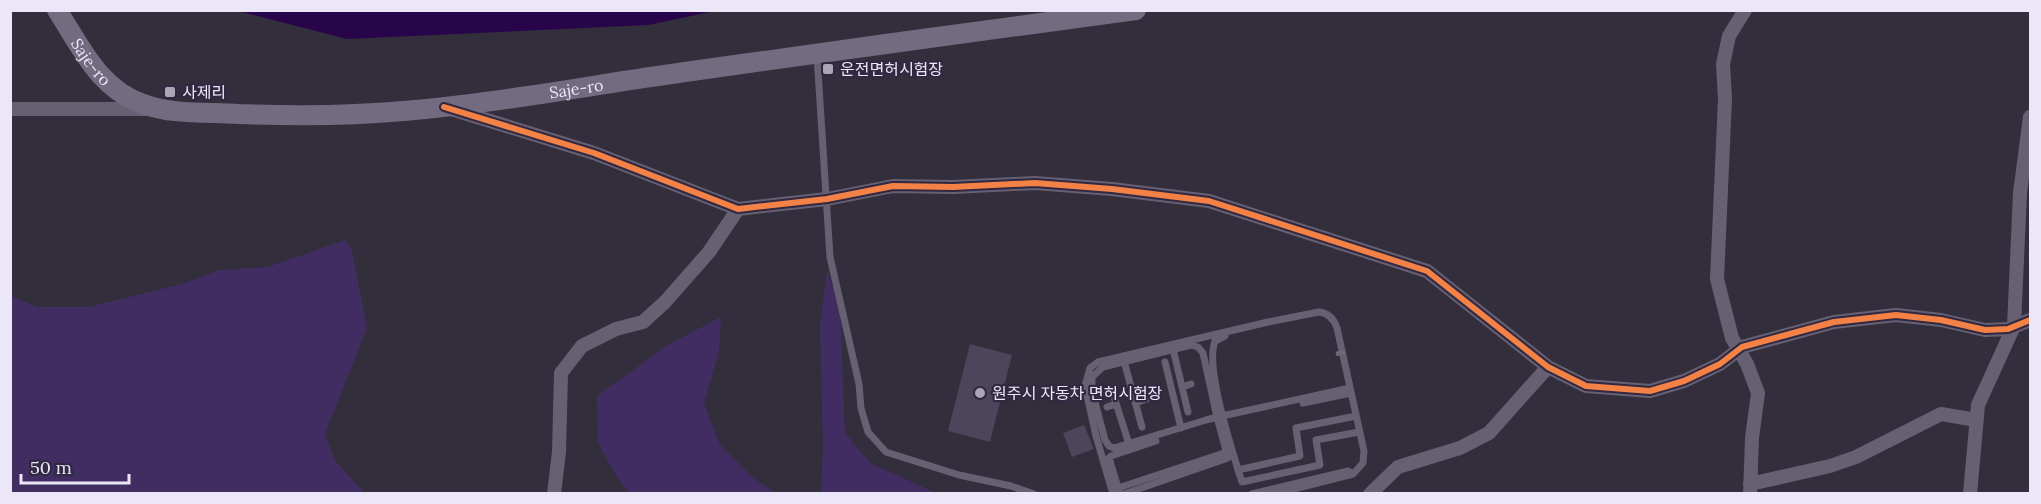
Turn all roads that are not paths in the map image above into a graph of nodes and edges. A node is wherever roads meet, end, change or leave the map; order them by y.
1 (57, 10) edge
2 (1136, 10) edge
3 (1745, 10) edge
4 (817, 54) junction
5 (444, 107) junction
6 (10, 109) edge
7 (160, 109) junction
8 (2031, 117) edge
9 (827, 199) junction
10 (738, 209) junction
11 (2031, 320) edge
12 (2014, 326) junction
13 (1173, 350) junction
14 (1738, 350) junction
15 (1124, 361) junction
16 (1165, 362) dead end
17 (1548, 367) junction
18 (1191, 384) dead end
19 (1182, 387) junction
20 (1349, 391) junction
21 (1113, 394) dead end
22 (1147, 399) dead end
23 (1135, 403) junction
24 (1116, 404) junction
25 (1107, 408) dead end
26 (1188, 412) dead end
27 (1356, 416) junction
28 (1220, 418) junction
29 (1976, 420) junction
30 (1142, 427) dead end
31 (1181, 428) junction
32 (1359, 432) junction
33 (1129, 444) junction
34 (1238, 470) junction
35 (1353, 474) junction
36 (1750, 489) edge
37 (1117, 492) edge
38 (554, 494) edge
39 (1034, 494) edge
40 (1252, 494) edge
41 (1274, 494) edge
42 (1370, 494) edge
43 (1970, 494) edge

1 - 7 street, Saje-ro
2 - 4 street, Saje-ro
3 - 14 street
4 - 5 street, Saje-ro
4 - 9 lane
5 - 7 street, Saje-ro
5 - 10 street
6 - 7 street
8 - 12 street
9 - 10 street
9 - 17 street
9 - 39 lane
10 - 38 street
11 - 12 street
12 - 14 street
12 - 29 street
13 - 15 lane
13 - 19 lane
13 - 28 lane
14 - 17 street
14 - 36 street
15 - 23 lane
15 - 33 lane
16 - 31 lane
17 - 42 street
18 - 19 lane
19 - 26 lane
20 - 27 lane
20 - 28 lane
20 - 28 lane
20 - 37 lane
21 - 24 lane
22 - 23 lane
23 - 30 lane
24 - 25 lane
24 - 33 lane
27 - 32 lane
27 - 34 lane
28 - 31 lane
28 - 34 lane
28 - 37 lane
28 - 37 lane
29 - 36 street
29 - 43 street
31 - 33 lane
32 - 34 lane
32 - 35 lane
35 - 40 lane
35 - 41 lane

